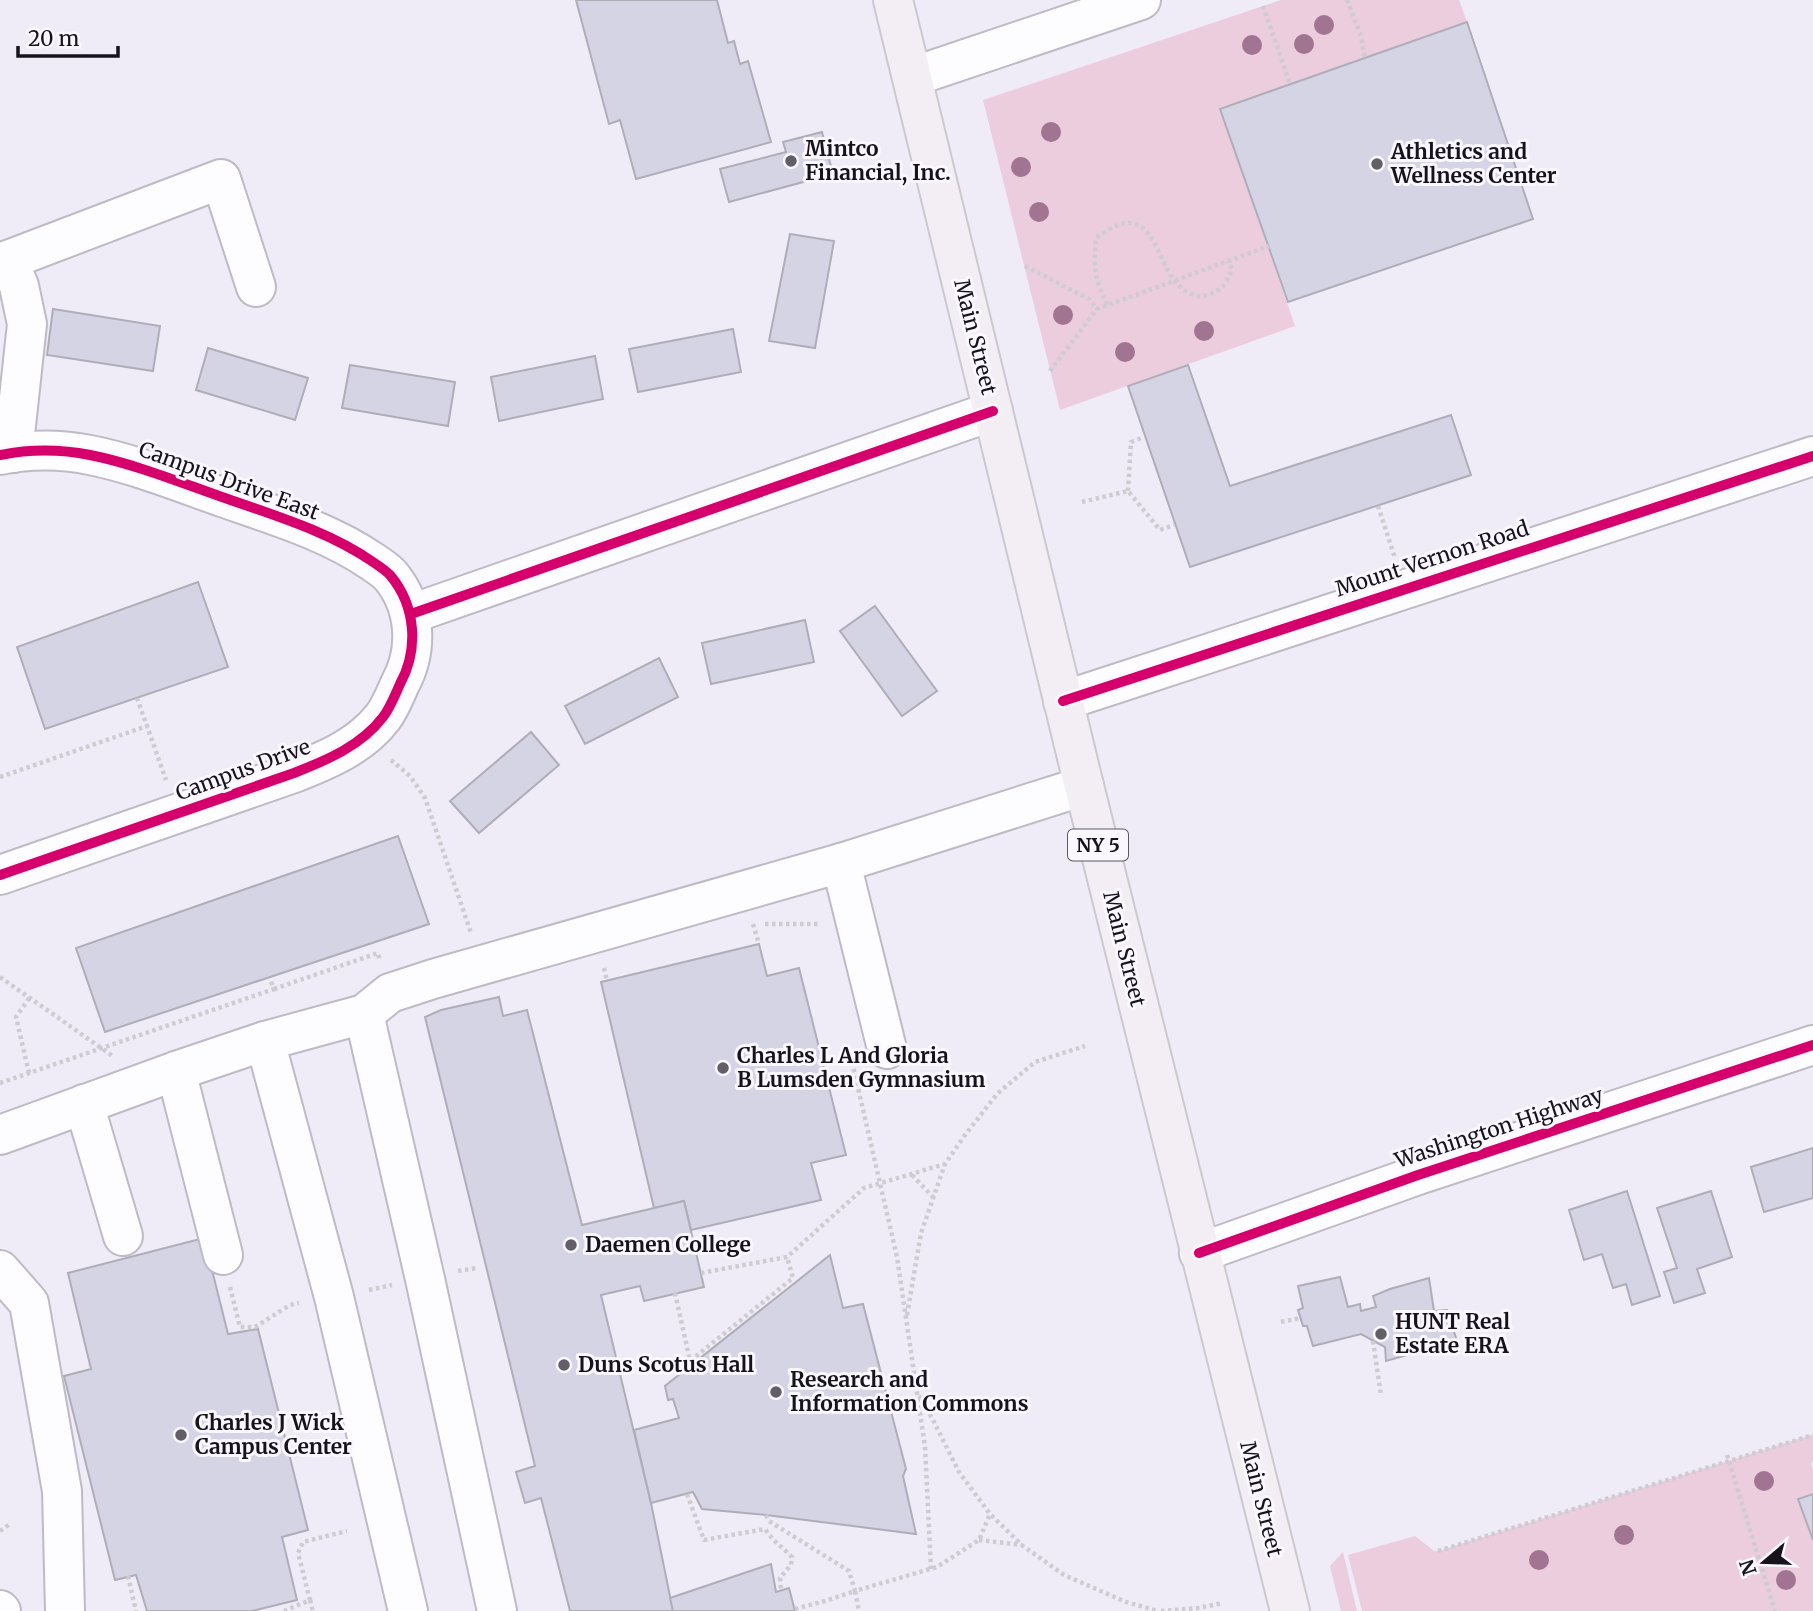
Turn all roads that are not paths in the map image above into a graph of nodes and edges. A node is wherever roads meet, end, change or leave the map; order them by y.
1 (893, 0) edge
2 (1141, 0) edge
3 (912, 77) junction
4 (4, 262) edge
5 (256, 287) dead end
6 (993, 411) junction
7 (6, 454) edge
8 (1813, 456) edge
9 (411, 614) junction
10 (1063, 701) junction
11 (1084, 786) junction
12 (841, 863) junction
13 (0, 874) edge
14 (377, 1003) junction
15 (265, 1041) junction
16 (1813, 1045) edge
17 (869, 1055) road end
18 (176, 1071) junction
19 (84, 1104) junction
20 (0, 1135) edge
21 (123, 1236) dead end
22 (1199, 1253) junction
23 (223, 1255) road end
24 (0, 1270) edge
25 (65, 1611) edge
26 (408, 1611) edge
27 (497, 1611) edge
28 (1290, 1611) edge

1 - 3 main road, Main Street / NY 5
2 - 3 street
3 - 6 main road, Main Street / NY 5
4 - 5 street
4 - 7 street
6 - 9 street
6 - 10 main road, Main Street / NY 5
7 - 9 street, Campus Drive East
8 - 10 street, Mount Vernon Road
9 - 13 street, Campus Drive
10 - 11 main road, Main Street / NY 5
11 - 12 street
11 - 22 main road, Main Street / NY 5
12 - 14 street
12 - 17 street
14 - 15 street
14 - 27 street
15 - 18 street
15 - 26 street
16 - 22 street, Washington Highway
18 - 19 street
18 - 23 street
19 - 20 street
19 - 21 street
22 - 28 main road, Main Street / NY 5
24 - 25 street

